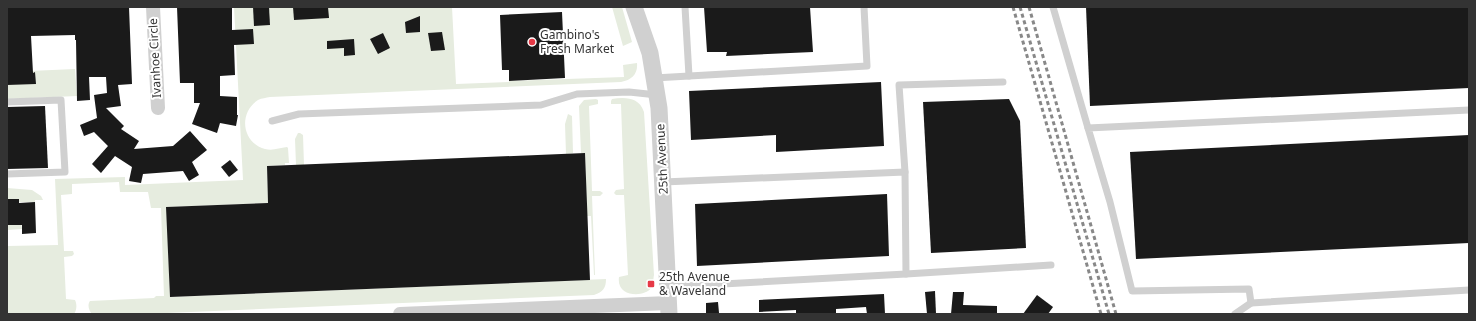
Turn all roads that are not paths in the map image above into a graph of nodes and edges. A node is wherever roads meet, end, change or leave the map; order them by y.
1 (153, 7) edge
2 (634, 7) edge
3 (685, 7) edge
4 (864, 7) edge
5 (1053, 7) edge
6 (689, 76) junction
7 (654, 78) junction
8 (1003, 82) dead end
9 (657, 95) junction
10 (7, 102) edge
11 (158, 108) dead end
12 (1469, 110) edge
13 (272, 121) dead end
14 (1088, 128) junction
15 (905, 172) junction
16 (7, 174) edge
17 (663, 182) junction
18 (1051, 265) dead end
19 (906, 274) junction
20 (1469, 290) edge
21 (669, 301) edge
22 (1251, 303) junction
23 (400, 314) edge
24 (1235, 314) edge

1 - 11 street, Ivanhoe Circle
2 - 7 street, 25th Avenue
3 - 6 lane
4 - 6 lane
5 - 14 lane
6 - 7 lane
7 - 9 street, 25th Avenue
8 - 15 lane
9 - 13 lane
9 - 17 street, 25th Avenue
10 - 16 lane
12 - 14 lane
14 - 22 lane
15 - 17 lane
15 - 19 lane
17 - 21 street, 25th Avenue
18 - 19 lane
19 - 21 lane
20 - 22 lane
21 - 23 street
22 - 24 lane

